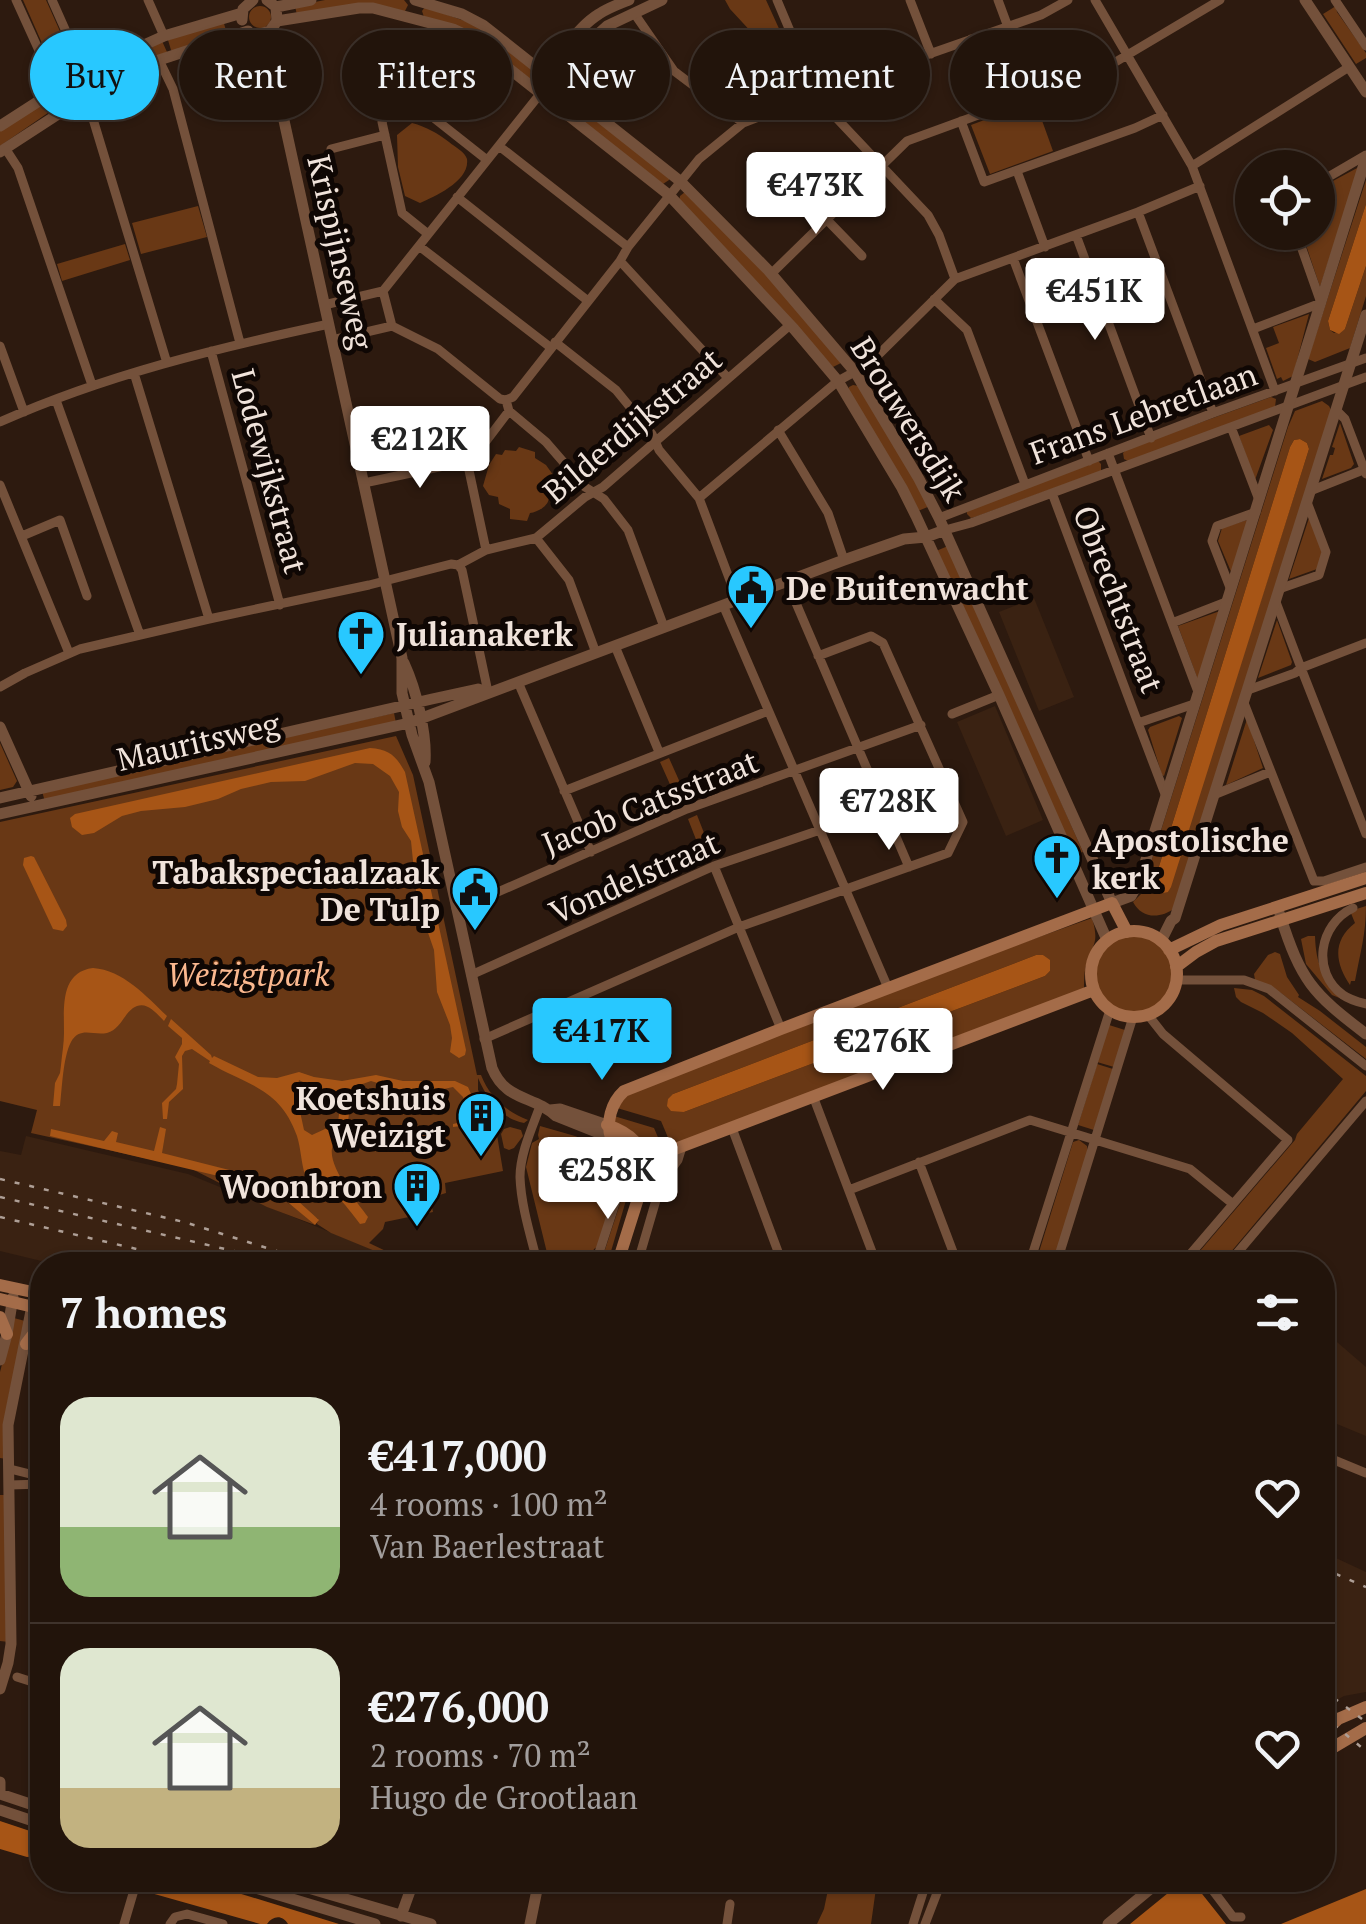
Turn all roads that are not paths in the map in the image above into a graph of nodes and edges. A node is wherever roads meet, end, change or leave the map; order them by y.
1 (16, 0) edge
2 (52, 0) edge
3 (148, 0) edge
4 (311, 0) edge
5 (419, 0) edge
6 (662, 0) edge
7 (776, 0) edge
8 (910, 0) edge
9 (998, 0) edge
10 (1068, 0) edge
11 (1096, 0) edge
12 (1220, 0) edge
13 (1305, 0) edge
14 (1335, 0) edge
15 (247, 4) edge
16 (632, 6) edge
17 (274, 10) edge
18 (416, 20) junction
19 (1008, 27) junction
20 (65, 30) edge
21 (247, 30) edge
22 (582, 30) edge
23 (602, 30) edge
24 (789, 30) edge
25 (998, 30) edge
26 (30, 31) edge
27 (164, 36) junction
28 (159, 38) edge
29 (1366, 46) edge
30 (950, 47) edge
31 (179, 53) edge
32 (931, 54) joint
33 (1128, 55) junction
34 (159, 60) joint
35 (1117, 61) edge
36 (532, 64) edge
37 (1349, 67) junction
38 (532, 88) edge
39 (1366, 92) edge
40 (532, 104) edge
41 (30, 106) edge
42 (1163, 115) junction
43 (49, 120) edge
44 (93, 120) edge
45 (283, 120) edge
46 (573, 120) edge
47 (603, 120) edge
48 (750, 120) edge
49 (839, 120) edge
50 (961, 120) joint
51 (742, 123) junction
52 (0, 126) edge
53 (385, 135) junction
54 (498, 146) junction
55 (330, 148) dead end
56 (2, 150) edge
57 (1366, 157) edge
58 (487, 160) junction
59 (884, 166) junction
60 (1192, 166) junction
61 (1018, 171) junction
62 (1335, 174) edge
63 (680, 181) junction
64 (1200, 186) junction
65 (798, 190) dead end
66 (669, 195) junction
67 (457, 197) junction
68 (1138, 212) junction
69 (826, 220) junction
70 (428, 234) junction
71 (1076, 235) junction
72 (418, 246) junction
73 (628, 247) junction
74 (1045, 247) junction
75 (1302, 250) edge
76 (862, 256) dead end
77 (1013, 258) junction
78 (620, 261) junction
79 (771, 274) junction
80 (955, 279) junction
81 (383, 291) junction
82 (934, 299) junction
83 (588, 301) junction
84 (1321, 303) junction
85 (324, 305) junction
86 (1366, 315) edge
87 (329, 324) junction
88 (790, 325) junction
89 (392, 326) junction
90 (1253, 328) junction
91 (332, 340) junction
92 (240, 343) junction
93 (552, 344) junction
94 (0, 346) edge
95 (211, 351) junction
96 (1366, 358) edge
97 (167, 363) junction
98 (1350, 364) junction
99 (855, 372) junction
100 (134, 373) junction
101 (1366, 377) edge
102 (728, 378) junction
103 (838, 381) junction
104 (1296, 384) junction
105 (92, 386) junction
106 (1344, 386) junction
107 (1275, 391) junction
108 (56, 400) junction
109 (508, 406) junction
110 (1290, 406) junction
111 (24, 412) junction
112 (1213, 413) junction
113 (1340, 414) junction
114 (0, 422) edge
115 (1232, 428) junction
116 (778, 430) junction
117 (1151, 438) junction
118 (655, 441) junction
119 (1108, 453) junction
120 (1088, 460) junction
121 (467, 461) junction
122 (1114, 470) junction
123 (1364, 472) edge
124 (364, 483) junction
125 (1025, 484) junction
126 (0, 485) edge
127 (594, 491) junction
128 (1052, 493) junction
129 (1309, 496) junction
130 (699, 498) junction
131 (1258, 506) junction
132 (942, 524) junction
133 (923, 531) junction
134 (22, 536) junction
135 (536, 538) junction
136 (486, 550) junction
137 (844, 560) junction
138 (458, 565) junction
139 (385, 580) junction
140 (786, 582) junction
141 (87, 596) dead end
142 (1228, 596) junction
143 (1277, 596) junction
144 (738, 600) junction
145 (280, 604) junction
146 (724, 605) junction
147 (209, 619) junction
148 (1172, 623) junction
149 (664, 627) junction
150 (140, 635) junction
151 (615, 646) junction
152 (1365, 647) edge
153 (69, 653) junction
154 (596, 653) junction
155 (818, 656) junction
156 (1301, 668) junction
157 (518, 682) junction
158 (0, 687) edge
159 (488, 692) junction
160 (999, 695) junction
161 (1246, 697) junction
162 (1196, 698) junction
163 (411, 705) junction
164 (768, 711) junction
165 (952, 714) dead end
166 (414, 721) junction
167 (1138, 722) junction
168 (922, 725) junction
169 (0, 727) edge
170 (858, 748) junction
171 (660, 752) junction
172 (794, 771) junction
173 (1270, 772) junction
174 (564, 791) junction
175 (30, 792) junction
176 (1164, 794) junction
177 (1216, 794) junction
178 (0, 798) edge
179 (33, 806) junction
180 (0, 814) edge
181 (820, 830) junction
182 (1366, 834) edge
183 (591, 852) junction
184 (1089, 852) junction
185 (1072, 860) junction
186 (714, 866) junction
187 (908, 867) junction
188 (1366, 868) edge
189 (1366, 878) edge
190 (846, 890) junction
191 (1366, 893) edge
192 (1112, 903) junction
193 (456, 908) junction
194 (1353, 908) dead end
195 (1095, 910) junction
196 (1279, 912) junction
197 (739, 927) junction
198 (1127, 932) junction
199 (1108, 940) junction
200 (1165, 946) junction
201 (1176, 973) junction
202 (471, 974) junction
203 (888, 988) junction
204 (1094, 990) junction
205 (1366, 1004) edge
206 (1110, 1010) junction
207 (1141, 1016) junction
208 (782, 1028) junction
209 (1366, 1034) edge
210 (484, 1039) junction
211 (1366, 1066) edge
212 (813, 1096) junction
213 (1366, 1101) edge
214 (545, 1108) junction
215 (732, 1128) junction
216 (609, 1132) junction
217 (1071, 1134) junction
218 (1096, 1142) junction
219 (682, 1147) junction
220 (646, 1160) junction
221 (920, 1162) junction
222 (849, 1190) junction
223 (640, 1191) junction
224 (1233, 1204) junction
225 (535, 1252) edge
226 (599, 1252) edge
227 (621, 1252) edge
228 (641, 1252) edge
229 (778, 1252) edge
230 (873, 1252) edge
231 (953, 1252) edge
232 (1033, 1252) edge
233 (1060, 1252) edge
234 (1192, 1252) edge
235 (1239, 1252) edge
236 (0, 1284) edge
237 (9, 1296) edge
238 (0, 1318) edge
239 (30, 1332) edge
240 (7, 1334) junction
241 (30, 1339) edge
242 (26, 1344) junction
243 (0, 1360) edge
244 (1335, 1460) edge
245 (10, 1469) junction
246 (1366, 1473) edge
247 (30, 1476) edge
248 (30, 1482) edge
249 (10, 1485) junction
250 (17, 1677) dead end
251 (30, 1681) edge
252 (0, 1689) edge
253 (1366, 1707) edge
254 (1335, 1723) edge
255 (1366, 1728) edge
256 (1335, 1746) edge
257 (0, 1782) edge
258 (0, 1794) edge
259 (30, 1804) edge
260 (0, 1810) edge
261 (30, 1820) edge
262 (134, 1892) edge
263 (269, 1892) edge
264 (321, 1892) edge
265 (410, 1892) edge
266 (536, 1892) edge
267 (923, 1892) edge
268 (937, 1892) edge
269 (1146, 1892) edge
270 (1214, 1892) edge
271 (730, 1904) dead end
272 (402, 1916) junction
273 (1241, 1917) dead end
274 (173, 1920) edge
275 (124, 1924) edge
276 (224, 1924) edge
277 (374, 1924) edge
278 (431, 1924) edge
279 (530, 1924) edge
280 (726, 1924) edge
281 (913, 1924) edge
282 (925, 1924) edge
283 (1108, 1924) edge

1 - 26 street
2 - 20 street
3 - 27 street
4 - 17 street
5 - 18 street, Brouwersdijk
5 - 36 street, Brouwersdijk
6 - 16 street
7 - 24 street
8 - 32 street
9 - 19 street
10 - 19 street
11 - 33 street
12 - 33 street
13 - 37 street
14 - 29 street
15 - 21 street
15 - 27 street
16 - 22 street
16 - 23 street
16 - 51 street
17 - 18 street, Brouwersdijk
18 - 38 street, Brouwersdijk
19 - 25 street
27 - 28 street
30 - 32 street
31 - 34 street
33 - 35 street
33 - 42 street
34 - 92 street
37 - 39 street
37 - 60 street
40 - 54 street
41 - 52 street
42 - 60 street
42 - 61 street
43 - 56 street
44 - 97 street
45 - 85 street, Krispijnseweg
46 - 66 street, Brouwersdijk
47 - 63 street, Brouwersdijk
48 - 51 street
49 - 59 street
50 - 59 street
50 - 61 street
51 - 63 street
53 - 55 street
53 - 58 street
53 - 70 street
54 - 58 street
54 - 73 street
56 - 105 street
57 - 62 street
57 - 84 street
58 - 67 street
59 - 69 street
59 - 80 street
60 - 64 street
61 - 74 street
63 - 66 street
63 - 79 street, Brouwersdijk
64 - 68 street
64 - 90 street
65 - 69 street
66 - 73 street
66 - 88 street, Brouwersdijk
67 - 70 street
67 - 83 street
68 - 71 street
68 - 112 street
69 - 76 street
69 - 79 street
70 - 72 street
71 - 74 street
71 - 117 street
72 - 81 street
72 - 93 street
73 - 78 street
74 - 77 street
75 - 84 street
77 - 80 street
77 - 120 street
78 - 83 street
78 - 102 street
79 - 99 street, Brouwersdijk
80 - 82 street
81 - 85 street
81 - 89 street
82 - 99 street
82 - 125 street
83 - 93 street
84 - 90 street
84 - 104 street
85 - 87 street, Krispijnseweg
86 - 98 street
87 - 91 street, Krispijnseweg
87 - 92 street
88 - 102 street, Bilderdijkstraat
88 - 103 street, Brouwersdijk
89 - 91 street
89 - 109 street
90 - 107 street
91 - 124 street, Krispijnseweg
92 - 95 street
93 - 109 street
93 - 118 street
94 - 111 street
95 - 97 street
95 - 145 street, Lodewijkstraat
96 - 98 street, Frans Lebretlaan
97 - 100 street
98 - 104 street, Frans Lebretlaan
98 - 106 street
99 - 103 street
99 - 132 street, Brouwersdijk
100 - 105 street
100 - 147 street
101 - 106 street, Frans Lebretlaan
102 - 118 street, Bilderdijkstraat
103 - 116 street
103 - 133 street, Brouwersdijk
104 - 107 street, Frans Lebretlaan
104 - 110 street
105 - 108 street
106 - 110 street, Frans Lebretlaan
106 - 113 street
107 - 112 street, Frans Lebretlaan
108 - 111 street
108 - 150 street
109 - 121 street
109 - 127 street
110 - 115 street, Frans Lebretlaan
110 - 131 street
111 - 114 street
112 - 117 street, Frans Lebretlaan
113 - 123 street
113 - 129 street
115 - 122 street, Frans Lebretlaan
115 - 131 street
116 - 130 street
116 - 137 street
117 - 119 street, Frans Lebretlaan
118 - 127 street, Bilderdijkstraat
118 - 130 street
119 - 120 street, Frans Lebretlaan
119 - 122 street
120 - 125 street, Frans Lebretlaan
121 - 124 street
121 - 136 street
122 - 128 street, Frans Lebretlaan
122 - 148 street
123 - 129 street
124 - 139 street, Krispijnseweg
125 - 132 street, Frans Lebretlaan
126 - 134 street
127 - 135 street, Bilderdijkstraat
127 - 149 street
128 - 132 street, Frans Lebretlaan
128 - 167 street, Obrechtstraat
129 - 143 street
129 - 143 street
130 - 144 street
131 - 142 street
131 - 142 street
132 - 133 street
132 - 184 street, Brouwersdijk
133 - 137 street
133 - 160 street, Brouwersdijk
134 - 141 street
134 - 153 street
135 - 136 street, Bilderdijkstraat
135 - 154 street
136 - 138 street, Bilderdijkstraat
137 - 140 street
138 - 139 street, Bilderdijkstraat
138 - 159 street
139 - 145 street, Bilderdijkstraat
139 - 163 street, Krispijnseweg
140 - 144 street
140 - 155 street
142 - 148 street
142 - 162 street
143 - 156 street
143 - 161 street
144 - 146 street
145 - 147 street, Bilderdijkstraat
146 - 149 street
146 - 164 street
147 - 150 street, Bilderdijkstraat
148 - 162 street
149 - 151 street
150 - 153 street, Bilderdijkstraat
151 - 154 street
151 - 171 street
152 - 156 street
153 - 158 street, Bilderdijkstraat
154 - 157 street
155 - 168 street
155 - 170 street
156 - 161 street
156 - 182 street
157 - 159 street
157 - 174 street
159 - 163 street, Mauritsweg
159 - 166 street, Mauritsweg
160 - 165 street
160 - 185 street, Brouwersdijk
161 - 173 street
161 - 177 street
162 - 167 street
162 - 176 street
163 - 166 street, Krispijnseweg
163 - 175 street, Mauritsweg
164 - 171 street
164 - 172 street
166 - 179 street, Mauritsweg
166 - 193 street, Krispijnseweg
167 - 176 street, Obrechtstraat
168 - 170 street, Jacob Catsstraat
168 - 187 street
169 - 175 street
170 - 172 street, Jacob Catsstraat
170 - 187 street
171 - 174 street
172 - 181 street
172 - 183 street, Jacob Catsstraat
173 - 177 street
173 - 188 street
174 - 183 street
175 - 178 street, Mauritsweg
175 - 179 street
176 - 192 street
177 - 200 street
179 - 180 street, Mauritsweg
181 - 186 street, Vondelstraat
181 - 190 street
183 - 193 street, Jacob Catsstraat
184 - 185 street
184 - 192 street, Brouwersdijk
185 - 195 street, Brouwersdijk
186 - 197 street
186 - 202 street, Vondelstraat
187 - 190 street
189 - 196 main road
190 - 197 street
190 - 203 street
191 - 196 main road
192 - 195 main road
192 - 198 main road, Brouwersdijk
193 - 202 street, Krispijnseweg
194 - 205 street
195 - 199 street, Brouwersdijk
195 - 203 main road
196 - 200 main road
196 - 201 main road
196 - 209 street
197 - 208 street
197 - 210 street
198 - 199 main road
198 - 200 main road
199 - 204 main road
200 - 201 main road
201 - 207 main road
201 - 211 street
202 - 210 street, Krispijnseweg
203 - 208 main road
204 - 206 main road
204 - 212 main road
206 - 207 main road
206 - 217 street
207 - 218 street
207 - 224 street
208 - 216 main road
210 - 214 street, Krispijnseweg
212 - 215 main road
212 - 222 street
213 - 235 street
214 - 216 street
214 - 225 street
215 - 219 main road
215 - 229 street
216 - 220 main road
216 - 223 main road
216 - 226 street
217 - 218 street
217 - 221 street
217 - 232 street
218 - 224 street
218 - 233 street
219 - 220 main road
219 - 228 street
220 - 223 main road
221 - 222 street
221 - 231 street
222 - 230 street
223 - 227 main road
224 - 234 street
236 - 237 main road
237 - 240 street
238 - 240 main road
239 - 242 street
240 - 243 street
241 - 242 main road
242 - 245 street
244 - 246 street
245 - 247 street
245 - 249 street
248 - 249 street
249 - 252 street
250 - 251 street
253 - 254 main road
255 - 256 main road
257 - 258 street
258 - 259 street
260 - 261 street
262 - 275 street
263 - 277 street
264 - 272 street
265 - 272 street
266 - 279 street
267 - 281 street
268 - 282 street
269 - 283 street
270 - 273 street
271 - 280 street
272 - 278 street
274 - 276 street

